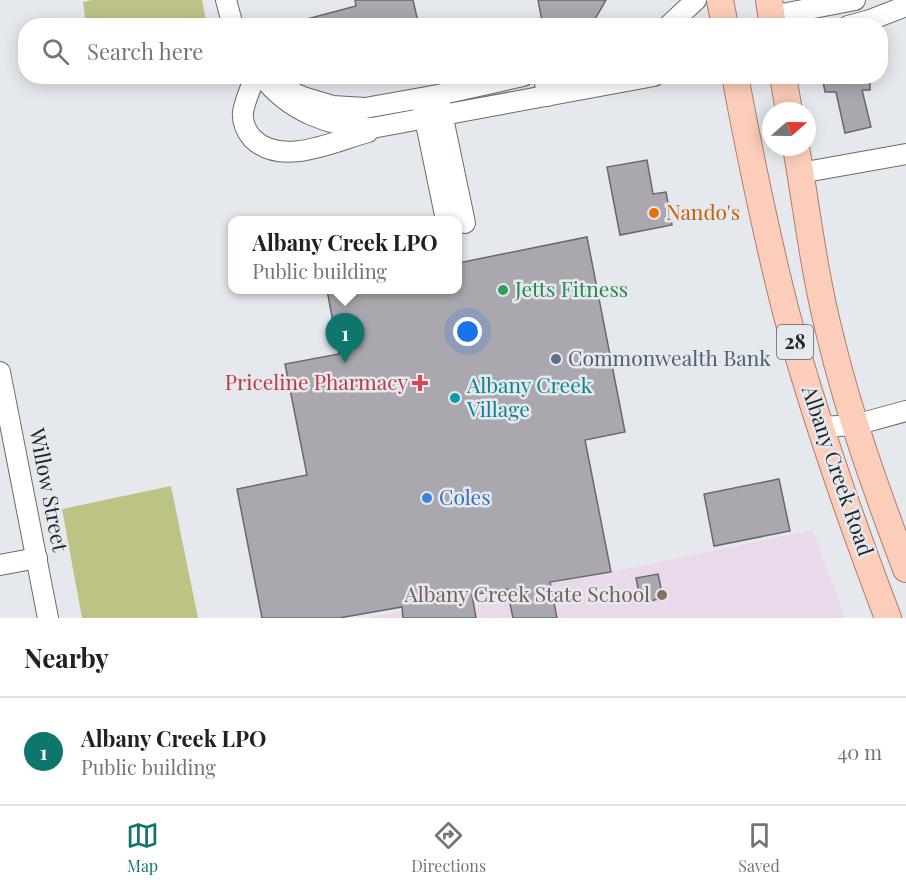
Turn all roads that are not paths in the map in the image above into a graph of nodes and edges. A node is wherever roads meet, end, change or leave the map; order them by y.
1 (226, 0) edge
2 (696, 0) edge
3 (720, 0) edge
4 (855, 0) edge
5 (906, 6) edge
6 (766, 17) edge
7 (231, 18) edge
8 (677, 18) edge
9 (723, 18) edge
10 (875, 18) edge
11 (252, 84) edge
12 (269, 84) edge
13 (281, 84) edge
14 (488, 84) edge
15 (523, 84) edge
16 (545, 84) edge
17 (611, 84) edge
18 (737, 84) edge
19 (784, 84) edge
20 (429, 96) junction
21 (547, 96) junction
22 (525, 101) junction
23 (787, 102) edge
24 (433, 118) junction
25 (385, 127) junction
26 (906, 154) edge
27 (797, 156) edge
28 (800, 173) junction
29 (455, 216) edge
30 (0, 372) edge
31 (906, 411) edge
32 (855, 425) junction
33 (824, 434) junction
34 (37, 558) junction
35 (0, 565) edge
36 (906, 569) edge
37 (887, 616) edge
38 (48, 618) edge

1 - 7 street
2 - 8 street
3 - 9 main road
4 - 6 street
5 - 10 street
11 - 25 street
12 - 25 street
13 - 20 street
14 - 20 street
15 - 22 street
16 - 21 street
17 - 21 street
18 - 33 main road, Albany Creek Road / 28
19 - 23 main road
20 - 24 street
21 - 22 street
22 - 24 street
24 - 25 street
24 - 29 street
26 - 28 street
27 - 28 main road, Albany Creek Road / 28
28 - 32 main road, Albany Creek Road / 28
30 - 34 street, Willow Street
31 - 32 street
32 - 33 street
32 - 36 main road, Albany Creek Road / 28
33 - 37 main road, Albany Creek Road / 28
34 - 35 street
34 - 38 street, Willow Street

